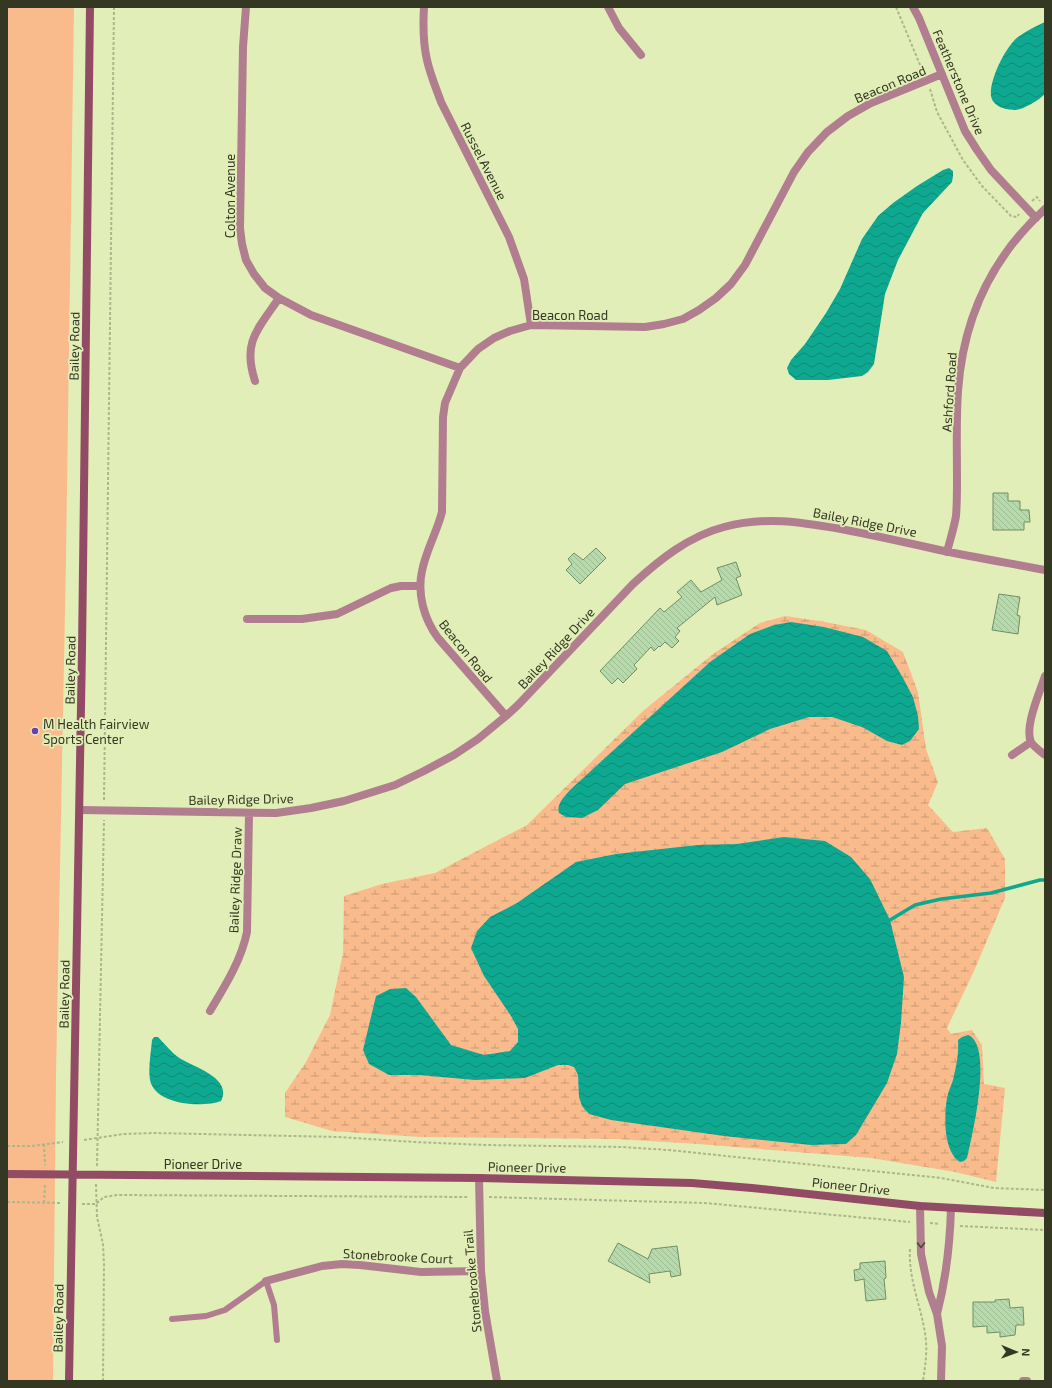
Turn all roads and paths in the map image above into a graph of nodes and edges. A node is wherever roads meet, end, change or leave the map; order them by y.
1 (90, 7) edge
2 (114, 7) edge
3 (246, 7) edge
4 (424, 7) edge
5 (608, 7) edge
6 (913, 7) edge
7 (641, 55) dead end
8 (942, 74) junction
9 (1045, 209) edge
10 (1036, 218) junction
11 (279, 298) junction
12 (531, 325) junction
13 (460, 368) junction
14 (255, 381) dead end
15 (948, 552) junction
16 (1045, 570) edge
17 (420, 586) junction
18 (247, 619) dead end
19 (1045, 676) edge
20 (506, 716) junction
21 (1031, 742) junction
22 (1045, 754) edge
23 (1012, 755) dead end
24 (104, 794) dead end
25 (80, 810) junction
26 (249, 813) junction
27 (103, 833) dead end
28 (210, 1011) dead end
29 (44, 1144) dead end
30 (7, 1146) edge
31 (7, 1174) edge
32 (72, 1174) junction
33 (479, 1178) junction
34 (1045, 1190) edge
35 (465, 1196) dead end
36 (494, 1197) dead end
37 (7, 1202) edge
38 (44, 1203) dead end
39 (920, 1206) junction
40 (951, 1208) junction
41 (1045, 1213) edge
42 (910, 1222) junction
43 (921, 1222) junction
44 (951, 1225) junction
45 (910, 1229) dead end
46 (1045, 1230) edge
47 (910, 1248) dead end
48 (482, 1271) junction
49 (266, 1281) junction
50 (937, 1314) junction
51 (172, 1319) dead end
52 (277, 1340) dead end
53 (69, 1381) edge
54 (103, 1381) edge
55 (497, 1381) edge
56 (923, 1381) edge
57 (941, 1381) edge
58 (1023, 1381) edge
59 (1027, 1381) edge

1 - 25 main road, Bailey Road
2 - 24 path
3 - 11 street, Colton Avenue
4 - 12 street, Russel Avenue
5 - 7 street
6 - 8 street, Featherstone Drive
8 - 10 street, Featherstone Drive
8 - 12 street, Beacon Road
9 - 10 street, Ashford Road
10 - 15 street, Ashford Road
11 - 13 street, Colton Avenue
11 - 14 street
12 - 13 street, Beacon Road
13 - 17 street, Beacon Road
15 - 16 street, Bailey Ridge Drive
15 - 20 street, Bailey Ridge Drive
17 - 18 street
17 - 20 street, Beacon Road
19 - 21 street
20 - 26 street, Bailey Ridge Drive
21 - 22 street
21 - 23 street
25 - 26 street, Bailey Ridge Drive
25 - 32 main road, Bailey Road
26 - 28 street, Bailey Ridge Draw
27 - 34 path
29 - 30 path
31 - 32 main road, Pioneer Drive
32 - 33 main road, Pioneer Drive
32 - 53 main road, Bailey Road
33 - 39 main road, Pioneer Drive
33 - 48 street, Stonebrooke Trail
35 - 54 path
36 - 42 path
37 - 38 path
39 - 40 main road, Pioneer Drive
39 - 43 street
40 - 41 main road, Pioneer Drive
40 - 44 street
42 - 43 path
42 - 45 path
43 - 44 path
43 -> 50 street
44 - 46 path
44 - 50 street
47 - 56 path
48 - 49 street, Stonebrooke Court
48 - 55 street, Stonebrooke Trail
49 - 51 lane
49 - 52 lane
50 - 57 street
58 - 59 street

